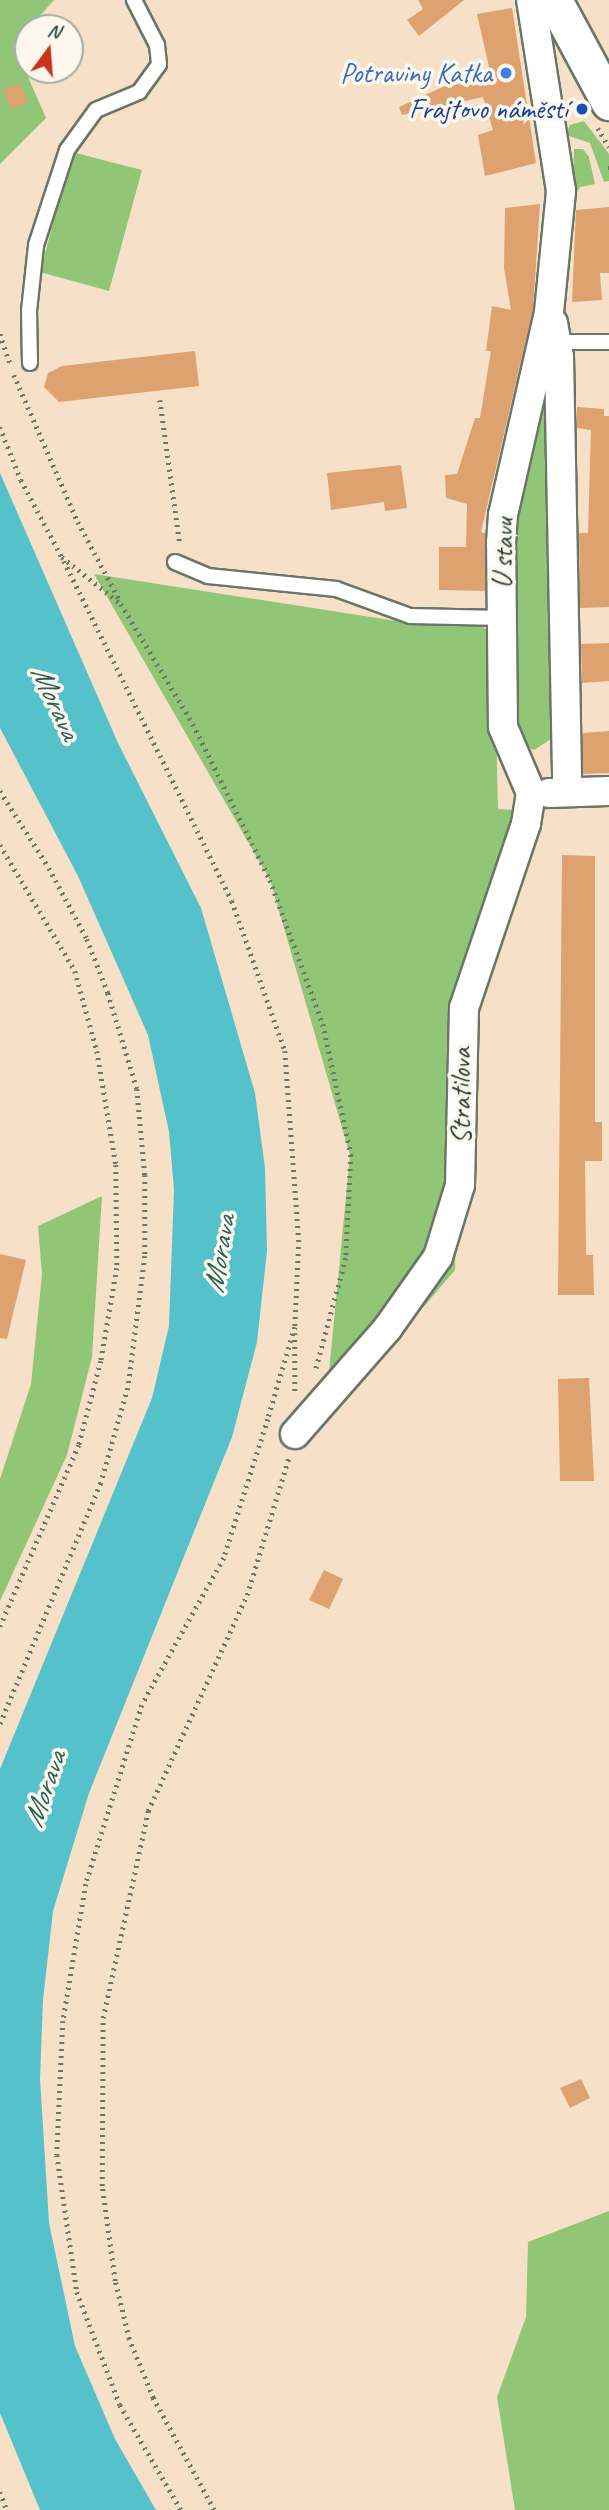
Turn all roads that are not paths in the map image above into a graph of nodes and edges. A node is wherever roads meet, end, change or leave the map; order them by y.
1 (134, 0) edge
2 (539, 4) edge
3 (608, 98) edge
4 (549, 312) junction
5 (557, 342) junction
6 (609, 342) edge
7 (30, 363) dead end
8 (178, 563) road end
9 (502, 618) junction
10 (567, 792) junction
11 (609, 792) edge
12 (531, 793) junction
13 (295, 1434) road end

1 - 7 lane
2 - 3 street
2 - 4 street, U stavu
4 - 5 street, U stavu
4 - 9 street, U stavu
5 - 6 lane
5 - 10 street, U stavu
8 - 9 lane
9 - 12 street, U stavu
10 - 11 street
10 - 12 street
12 - 13 street, Stratilova

